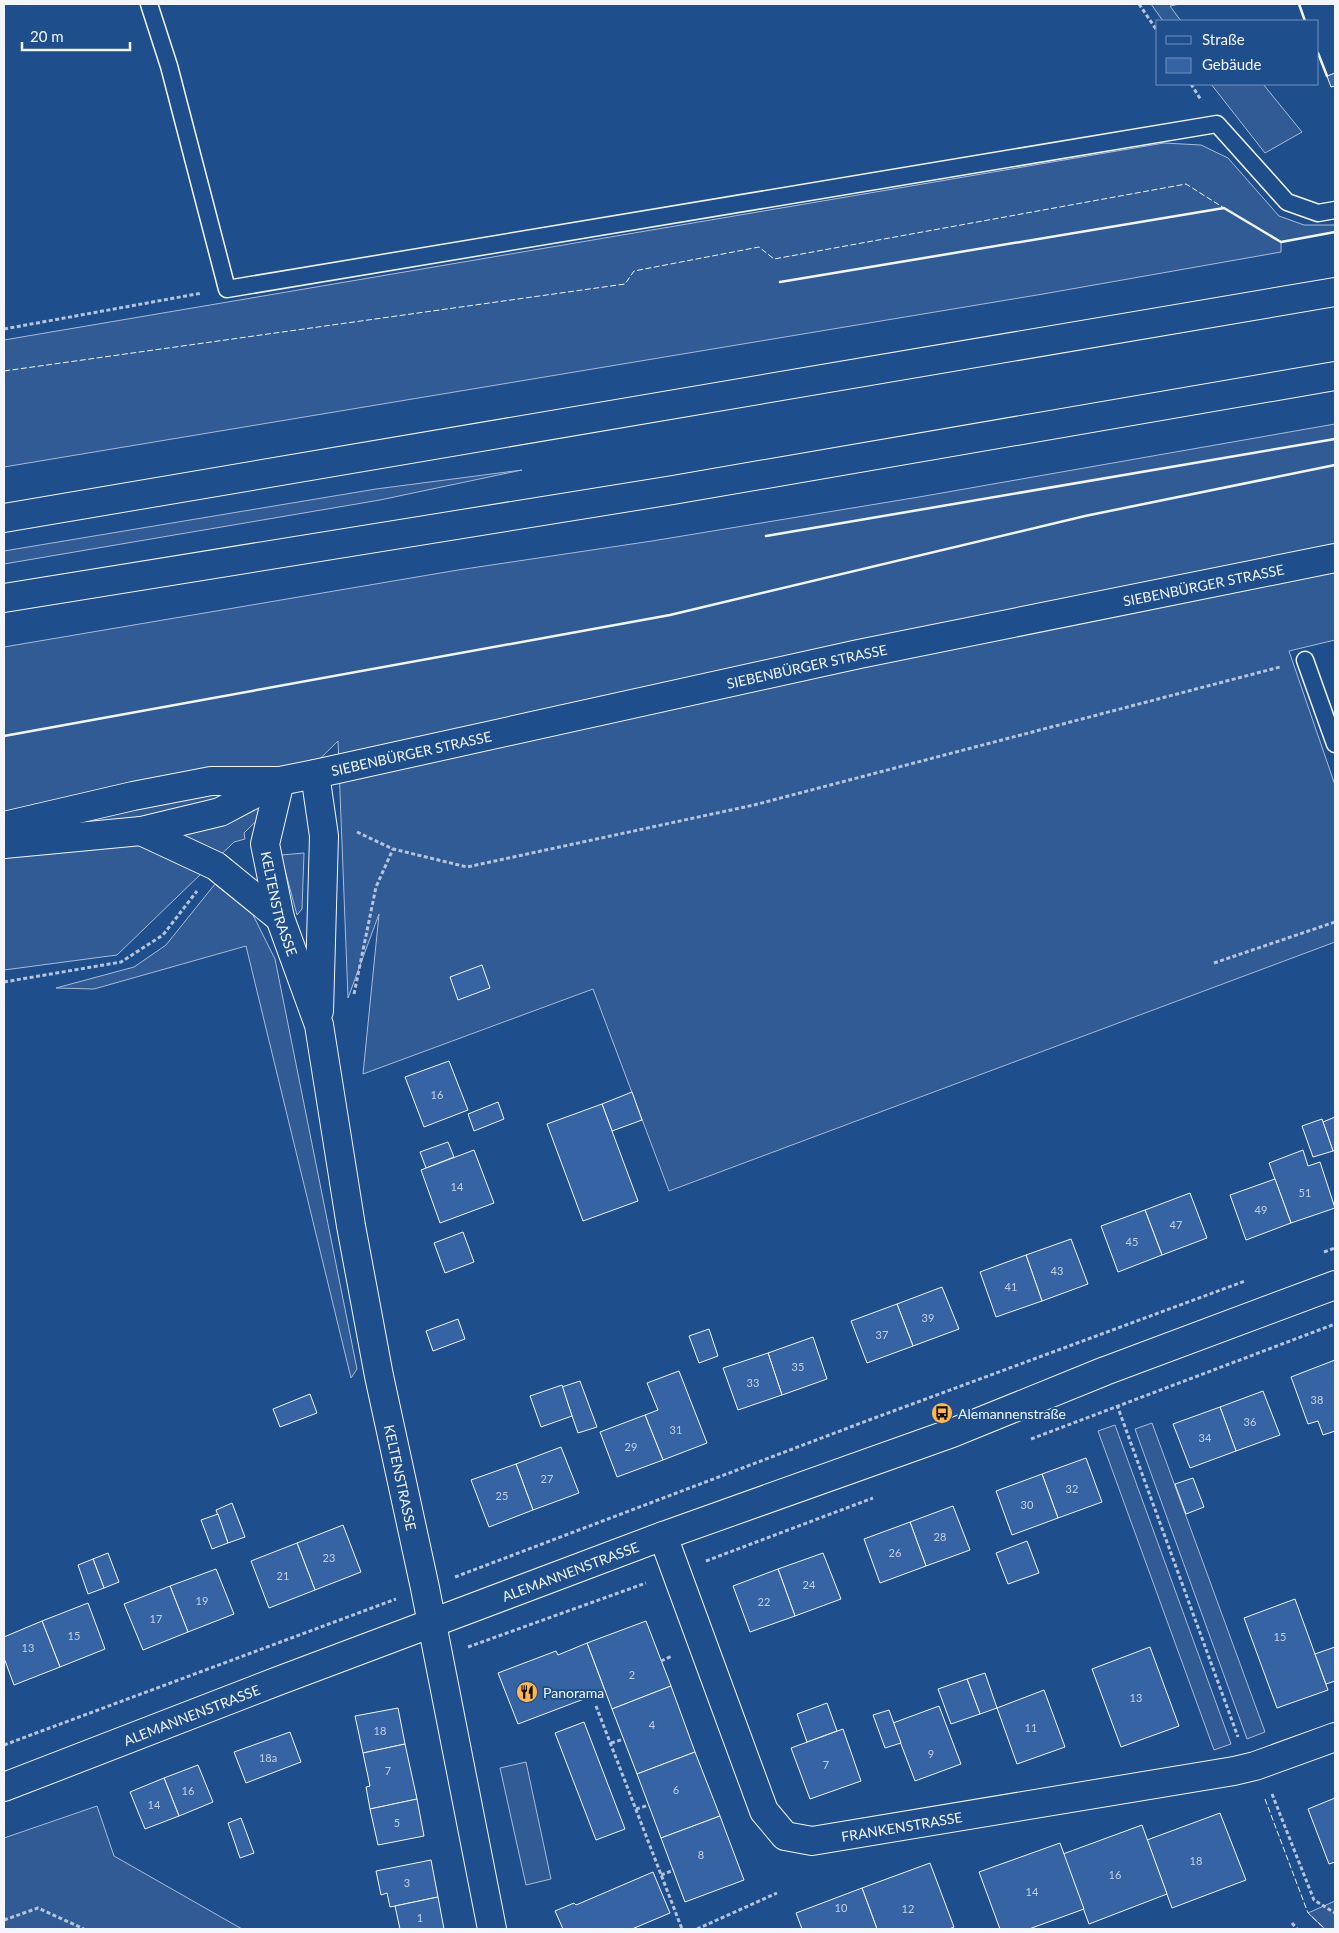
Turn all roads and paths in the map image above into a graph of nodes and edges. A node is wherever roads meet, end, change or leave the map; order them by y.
1 (149, 4) edge
2 (1139, 4) edge
3 (1156, 29) edge
4 (1335, 210) edge
5 (227, 289) junction
6 (1335, 292) edge
7 (4, 329) edge
8 (1335, 376) edge
9 (4, 518) edge
10 (1335, 558) edge
11 (4, 598) edge
12 (1305, 660) joint
13 (1335, 744) edge
14 (315, 774) junction
15 (280, 781) junction
16 (4, 826) edge
17 (141, 831) junction
18 (324, 836) junction
19 (4, 844) edge
20 (393, 850) junction
21 (216, 866) junction
22 (280, 918) junction
23 (1335, 922) edge
24 (1214, 964) dead end
25 (4, 982) edge
26 (352, 1002) dead end
27 (318, 1025) junction
28 (1335, 1248) edge
29 (1317, 1255) dead end
30 (1252, 1279) dead end
31 (1335, 1285) edge
32 (1118, 1406) dead end
33 (664, 1536) junction
34 (425, 1588) junction
35 (432, 1624) junction
36 (596, 1706) dead end
37 (1335, 1737) edge
38 (624, 1739) dead end
39 (610, 1744) junction
40 (4, 1745) edge
41 (1256, 1766) junction
42 (4, 1787) edge
43 (649, 1805) dead end
44 (636, 1809) junction
45 (674, 1870) dead end
46 (661, 1875) junction
47 (777, 1893) dead end
48 (1335, 1913) edge
49 (4, 1920) edge
50 (1292, 1923) dead end
51 (84, 1929) edge
52 (492, 1929) edge
53 (682, 1929) edge
54 (697, 1929) edge
55 (1297, 1929) edge

1 - 5 lane
2 - 3 path
4 - 5 lane
5 - 7 path
6 - 9 main road
8 - 11 main road
10 - 14 main road, SIEBENBÜRGER STRASSE
12 - 13 lane
12 - 20 path
14 - 15 main road, SIEBENBÜRGER STRASSE
14 - 18 main road, KELTENSTRASSE
15 - 16 main road, SIEBENBÜRGER STRASSE
15 - 17 main road, SIEBENBÜRGER STRASSE
15 - 22 main road, KELTENSTRASSE
17 - 19 main road, SIEBENBÜRGER STRASSE
17 - 21 main road
18 - 20 path
18 - 27 main road, KELTENSTRASSE
20 - 26 path
21 - 22 main road
21 - 25 path
22 - 27 main road, KELTENSTRASSE
23 - 24 path
27 - 34 main road, KELTENSTRASSE
28 - 29 path
30 - 34 path
31 - 33 main road, ALEMANNENSTRASSE
32 - 41 path
33 - 35 main road, ALEMANNENSTRASSE
33 - 41 main road, FRANKENSTRASSE
34 - 35 main road, KELTENSTRASSE
34 - 40 path
35 - 42 main road, ALEMANNENSTRASSE
35 - 52 main road, KELTENSTRASSE
36 - 39 path
37 - 41 main road, FRANKENSTRASSE
38 - 39 path
39 - 44 path
41 - 48 path
43 - 44 path
44 - 46 path
45 - 46 path
46 - 53 path
47 - 54 path
49 - 51 path
50 - 55 path

